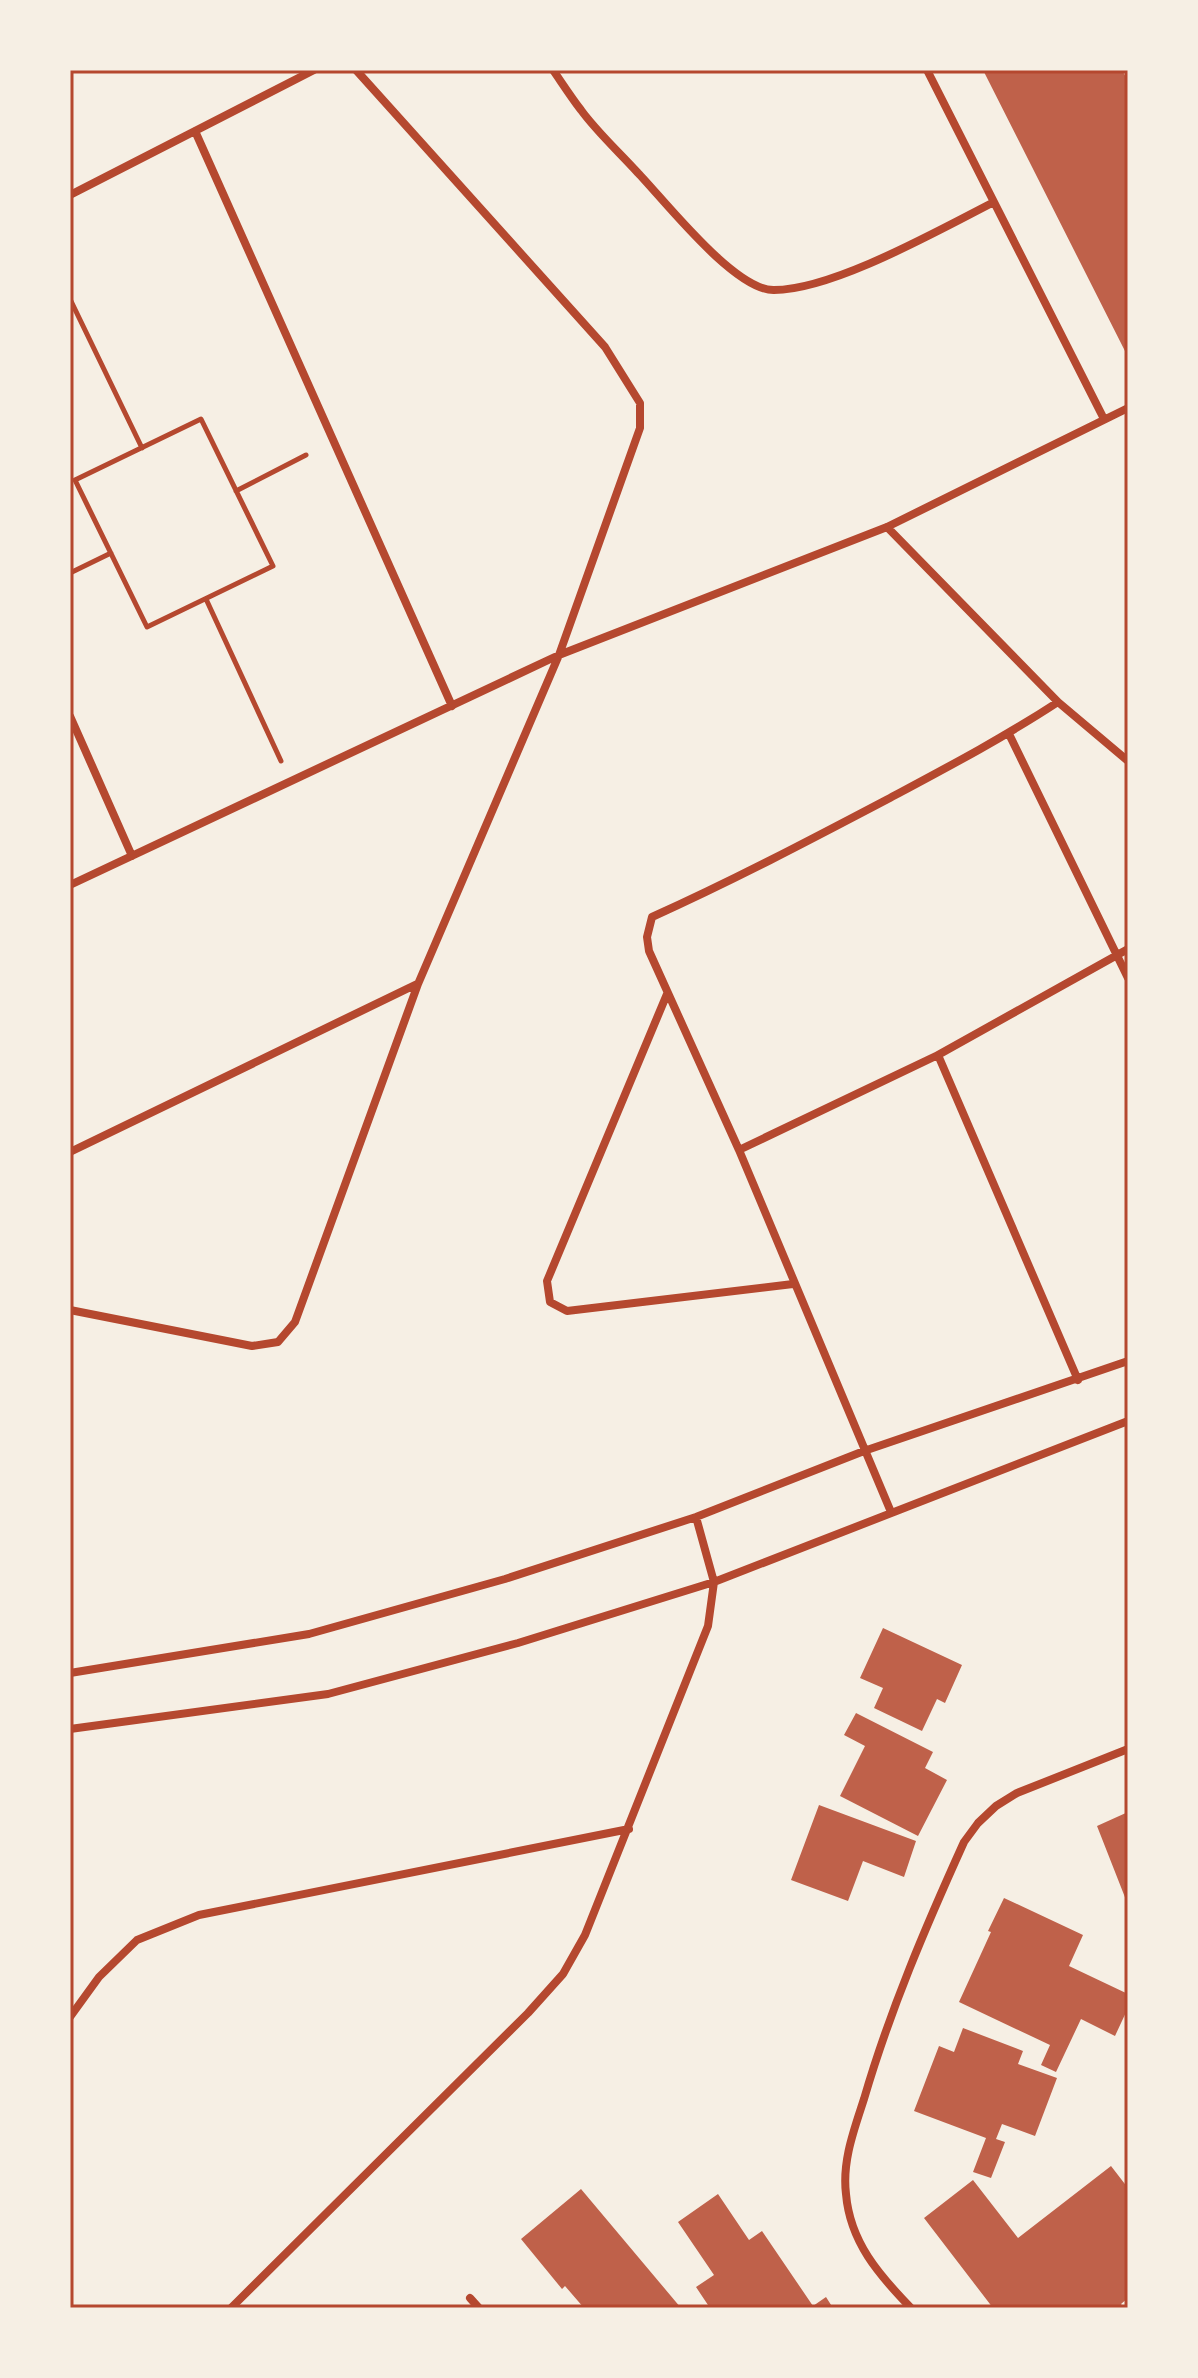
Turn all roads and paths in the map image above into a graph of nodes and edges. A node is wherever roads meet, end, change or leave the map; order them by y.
1 (314, 70) edge
2 (356, 70) edge
3 (553, 70) edge
4 (927, 70) edge
5 (195, 131) junction
6 (70, 195) edge
7 (994, 202) junction
8 (70, 299) edge
9 (1128, 408) edge
10 (1104, 419) junction
11 (142, 448) junction
12 (306, 455) dead end
13 (236, 491) junction
14 (887, 527) junction
15 (111, 553) junction
16 (70, 573) edge
17 (206, 599) junction
18 (559, 655) junction
19 (1058, 702) junction
20 (452, 706) junction
21 (70, 716) edge
22 (1009, 734) junction
23 (1128, 761) edge
24 (283, 765) dead end
25 (132, 856) junction
26 (70, 885) edge
27 (1128, 949) edge
28 (1119, 954) junction
29 (1128, 978) edge
30 (418, 984) junction
31 (667, 994) junction
32 (938, 1055) junction
33 (739, 1150) junction
34 (70, 1152) edge
35 (793, 1284) junction
36 (70, 1310) edge
37 (1128, 1361) edge
38 (1078, 1380) junction
39 (1128, 1421) edge
40 (864, 1451) junction
41 (891, 1512) junction
42 (696, 1517) junction
43 (714, 1582) junction
44 (70, 1673) edge
45 (70, 1729) edge
46 (1128, 1749) edge
47 (629, 1829) junction
48 (70, 2017) edge
49 (470, 2298) dead end
50 (231, 2308) edge
51 (479, 2308) edge
52 (911, 2308) edge

1 - 5 street
2 - 18 street
3 - 7 street
4 - 7 street
5 - 6 street
5 - 20 street
7 - 10 street
8 - 11 path
9 - 10 street
10 - 14 street
11 - 13 path
11 - 15 path
12 - 13 path
13 - 17 path
14 - 18 street
14 - 19 street
15 - 16 path
15 - 17 path
17 - 24 path
18 - 20 street
18 - 30 street
19 - 22 street
19 - 23 street
20 - 25 street
21 - 25 street
22 - 28 street
22 - 31 street
25 - 26 street
27 - 28 street
28 - 29 street
28 - 32 street
30 - 34 street
30 - 36 street
31 - 33 street
31 - 35 street
32 - 33 street
32 - 38 street
33 - 35 street
35 - 40 street
37 - 38 street
38 - 40 street
39 - 41 street
40 - 41 street
40 - 42 street
41 - 43 street
42 - 43 street
42 - 44 street
43 - 45 street
43 - 47 street
46 - 52 street
47 - 48 street
47 - 50 street
49 - 51 street

